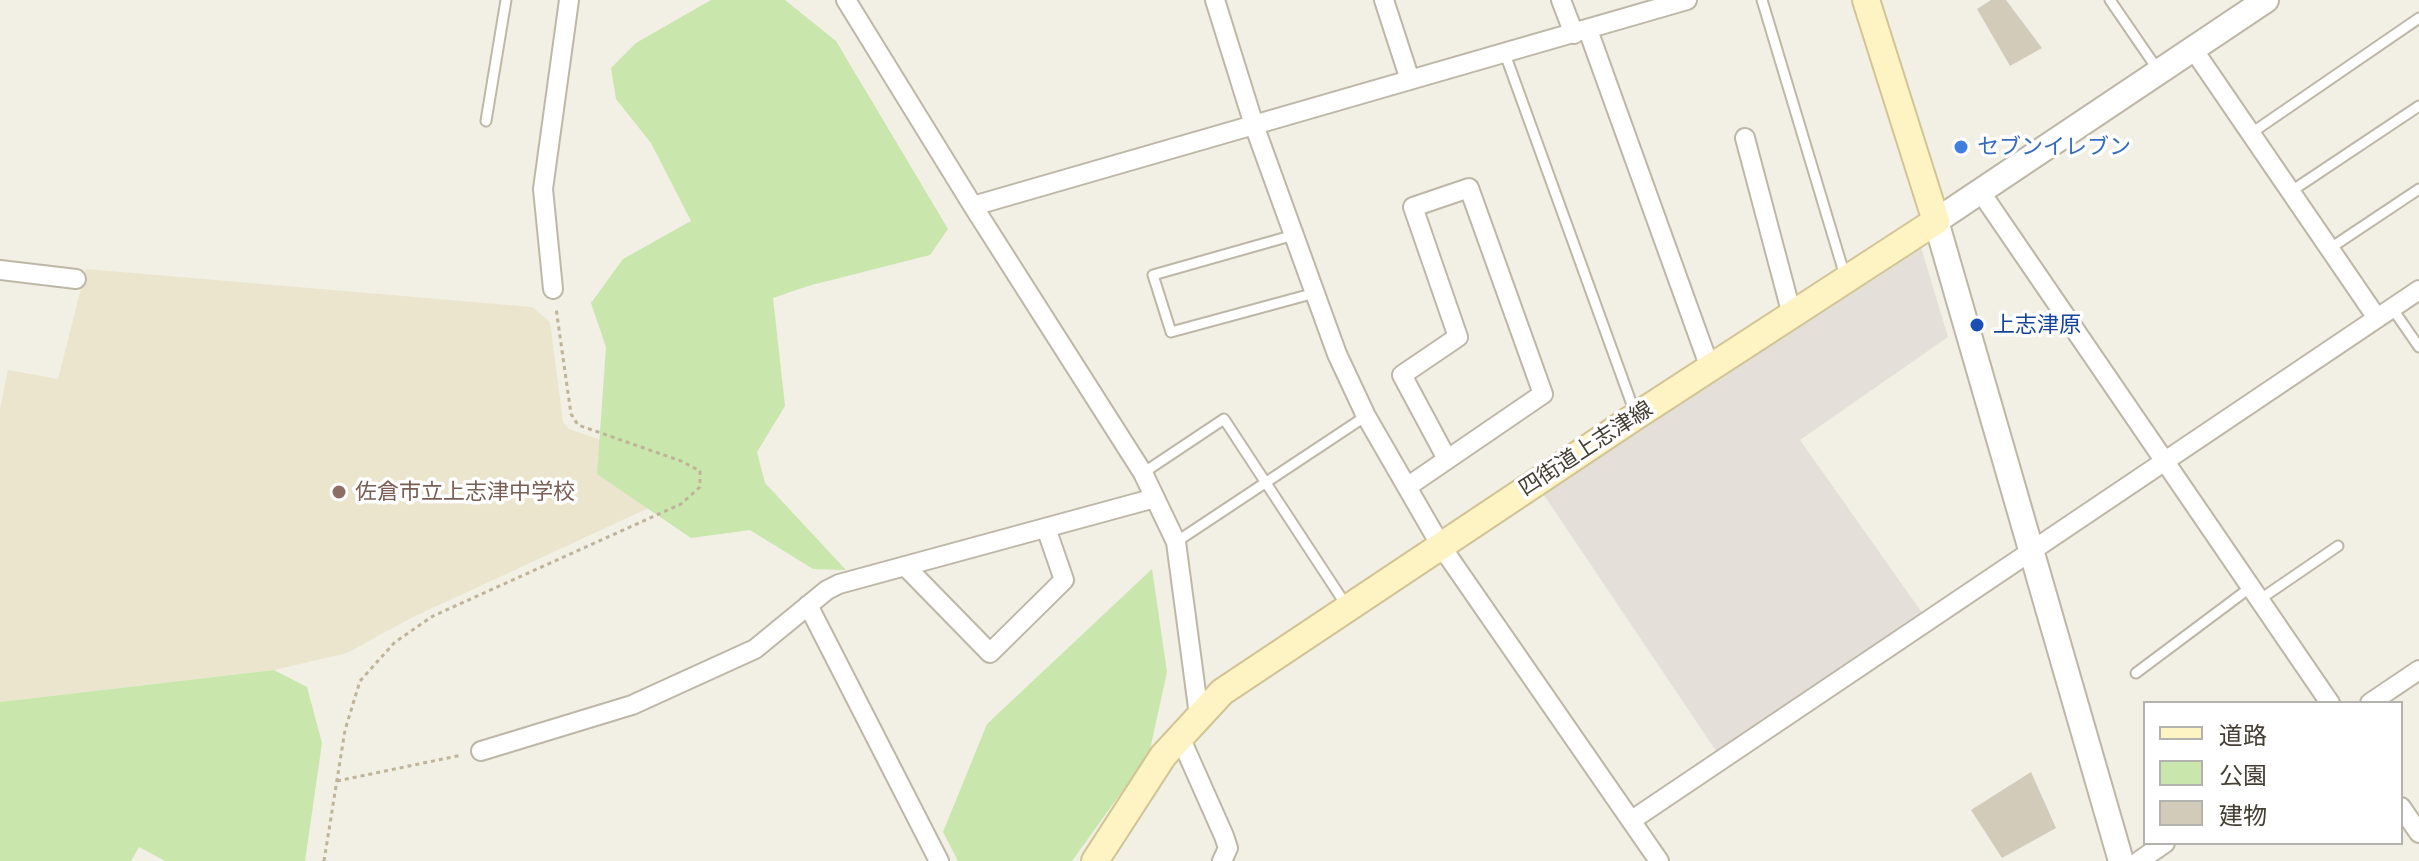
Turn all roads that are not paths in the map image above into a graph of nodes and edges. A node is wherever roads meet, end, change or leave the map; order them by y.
1 (506, 0) edge
2 (569, 0) edge
3 (846, 0) edge
4 (1215, 0) edge
5 (1384, 0) edge
6 (1561, 0) edge
7 (1687, 0) edge
8 (1762, 0) edge
9 (1866, 0) edge
10 (2110, 0) edge
11 (2266, 0) edge
12 (2419, 18) edge
13 (1581, 32) junction
14 (2193, 49) junction
15 (1505, 54) junction
16 (2160, 71) junction
17 (1410, 80) junction
18 (2419, 106) edge
19 (486, 121) dead end
20 (1254, 125) junction
21 (2250, 134) junction
22 (1745, 138) dead end
23 (2419, 189) edge
24 (1980, 191) junction
25 (2290, 192) junction
26 (973, 206) junction
27 (1936, 221) junction
28 (1294, 235) junction
29 (2329, 249) junction
30 (0, 270) edge
31 (76, 279) dead end
32 (1846, 279) junction
33 (553, 289) road end
34 (2419, 290) edge
35 (1315, 293) junction
36 (2384, 313) junction
37 (1792, 315) junction
38 (2419, 347) edge
39 (1710, 368) junction
40 (1366, 416) junction
41 (1636, 416) junction
42 (1447, 459) junction
43 (2165, 462) junction
44 (1143, 473) junction
45 (1267, 482) junction
46 (1407, 487) junction
47 (1155, 498) junction
48 (1046, 528) junction
49 (1176, 542) junction
50 (1441, 546) junction
51 (2338, 546) dead end
52 (2032, 551) junction
53 (905, 566) junction
54 (2255, 593) junction
55 (808, 605) junction
56 (1348, 608) junction
57 (2419, 670) edge
58 (2136, 673) dead end
59 (2329, 701) edge
60 (2373, 701) edge
61 (1199, 715) junction
62 (1180, 737) junction
63 (481, 751) road end
64 (2403, 810) edge
65 (1632, 820) junction
66 (2419, 833) edge
67 (2162, 845) edge
68 (939, 861) edge
69 (1095, 861) edge
70 (1222, 861) edge
71 (1659, 861) edge
72 (2121, 861) edge
73 (2139, 861) edge

1 - 19 lane
2 - 33 street
3 - 26 street
4 - 20 street
5 - 17 street
6 - 13 street
7 - 13 street
8 - 32 lane
9 - 27 main road
10 - 16 lane
11 - 14 street
12 - 21 lane
13 - 15 street
13 - 39 street
14 - 16 street
14 - 21 street
15 - 17 street
15 - 41 lane
16 - 24 street
17 - 20 street
18 - 25 lane
20 - 26 street
20 - 28 street
21 - 25 street
22 - 37 street
23 - 29 lane
24 - 27 street
24 - 43 street
25 - 29 street
26 - 44 street
27 - 32 main road, 四街道上志津線
27 - 52 street
28 - 35 street
28 - 35 lane
29 - 36 street
30 - 31 street
32 - 37 main road, 四街道上志津線
34 - 36 street
35 - 40 street
36 - 38 lane
36 - 43 street
37 - 39 main road, 四街道上志津線
39 - 41 main road, 四街道上志津線
40 - 45 lane
40 - 46 street
41 - 50 main road, 四街道上志津線
42 - 42 street
42 - 46 street
43 - 52 street
43 - 54 street
44 - 45 lane
44 - 47 street
45 - 49 lane
45 - 56 lane
46 - 50 street
47 - 48 street
47 - 49 street
48 - 53 street
48 - 53 street
49 - 61 street
50 - 56 main road, 四街道上志津線
50 - 65 street
51 - 54 lane
52 - 65 street
52 - 72 street
53 - 55 street
54 - 58 lane
54 - 59 street
55 - 63 street
55 - 68 street
56 - 61 main road, 四街道上志津線
57 - 60 street
61 - 62 main road, 四街道上志津線
62 - 69 main road, 四街道上志津線
62 - 70 street
64 - 66 street
65 - 71 street
67 - 73 street

